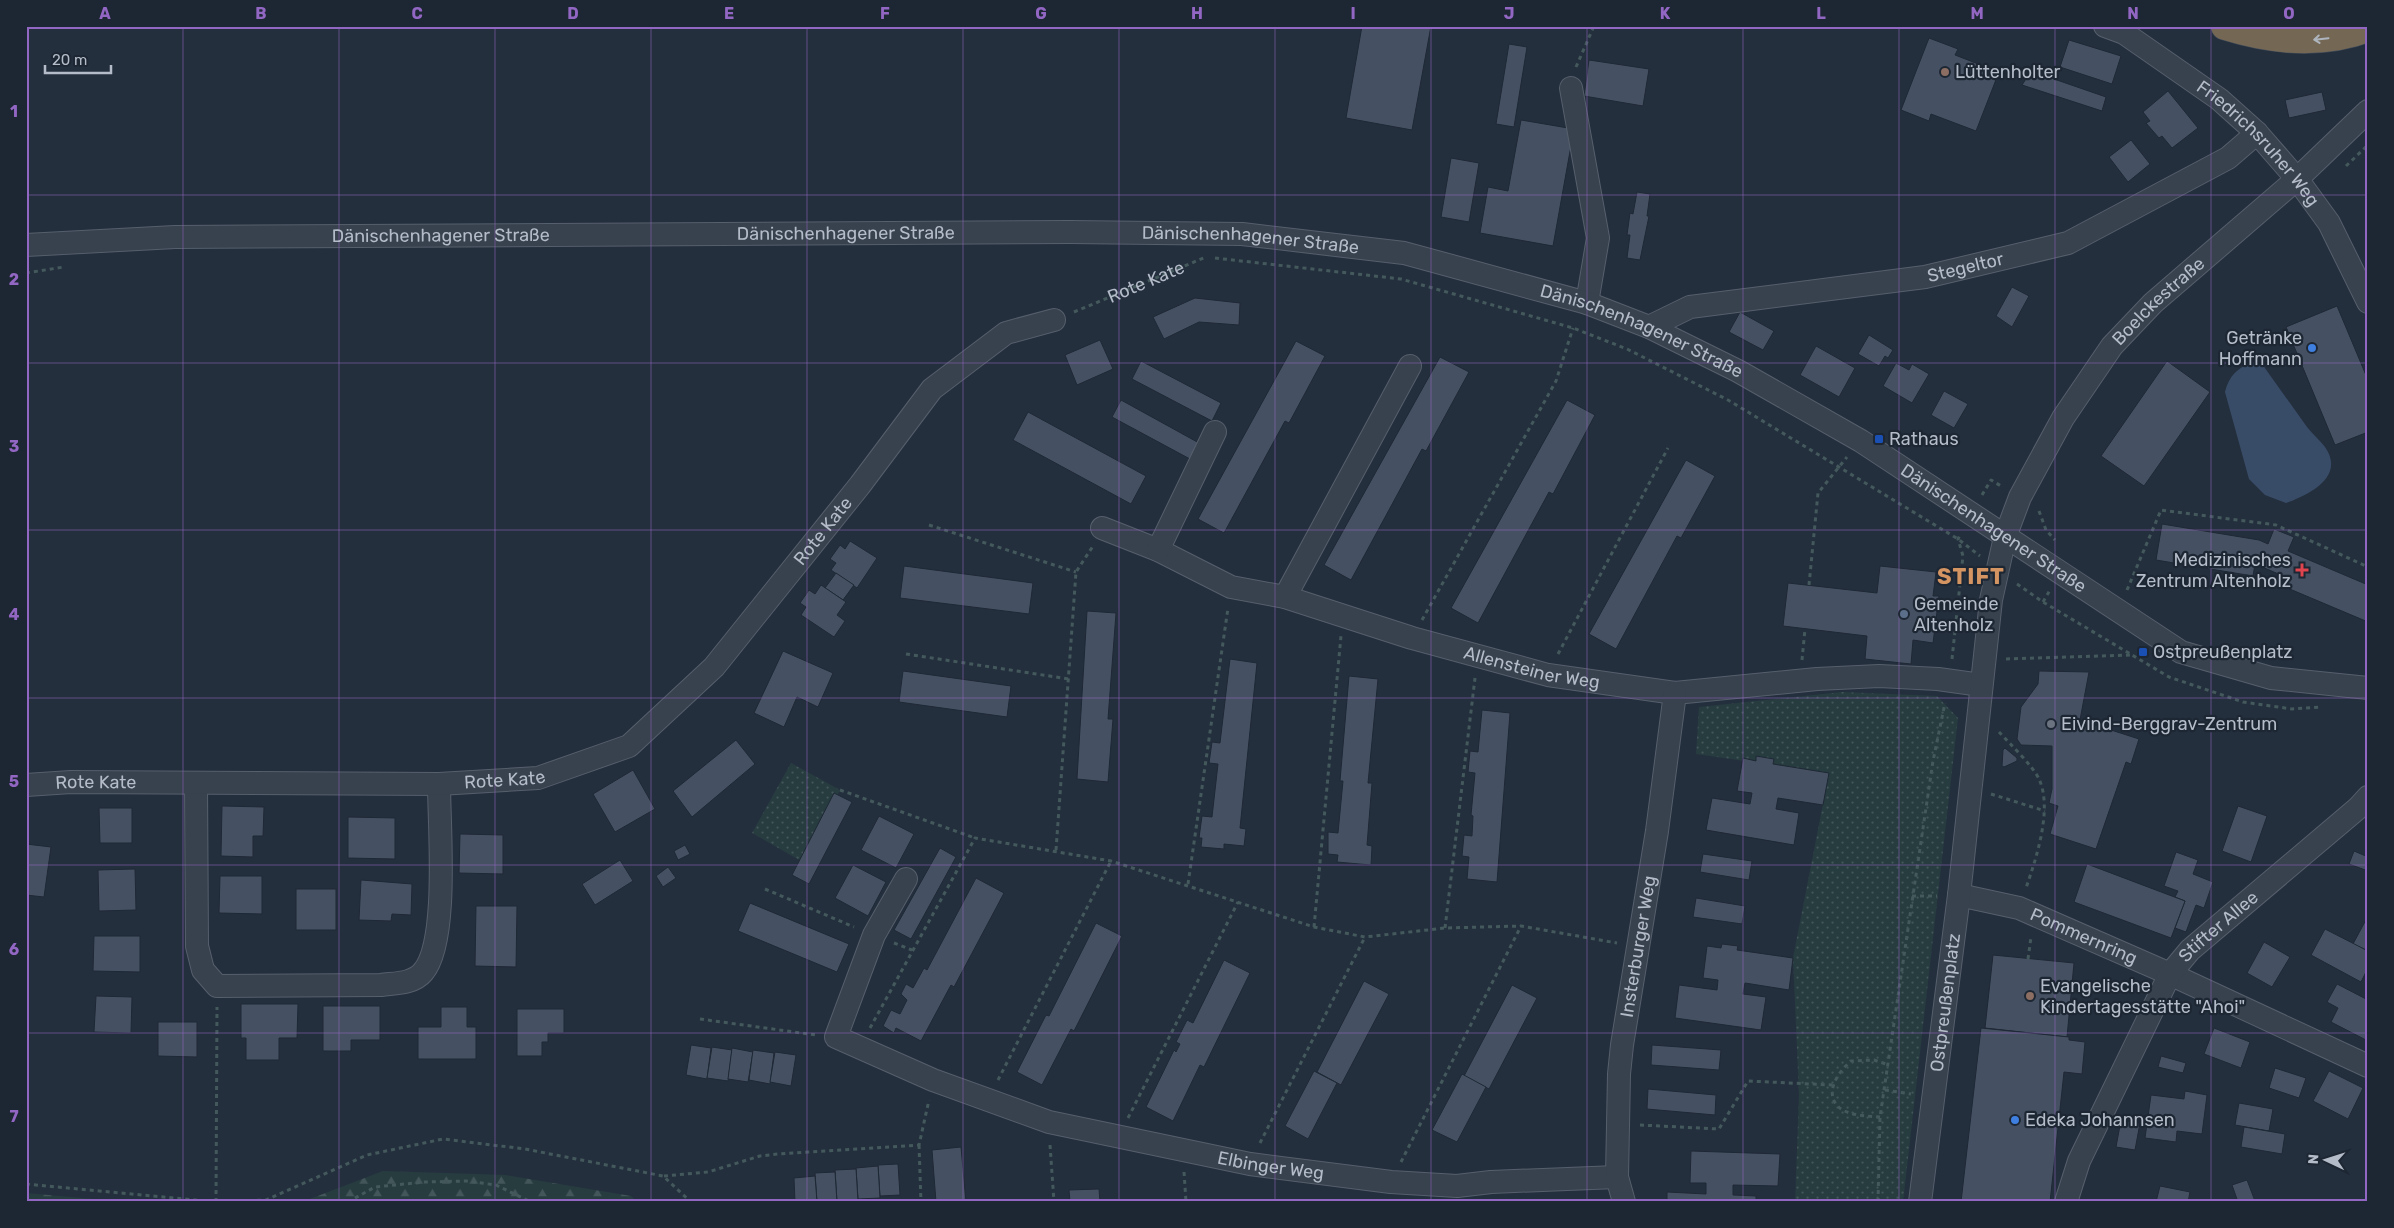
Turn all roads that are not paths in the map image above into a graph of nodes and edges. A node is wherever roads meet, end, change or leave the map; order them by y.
1 (2105, 26) edge
2 (2225, 26) edge
3 (2368, 28) edge
4 (1571, 88) road end
5 (2368, 112) edge
6 (2257, 134) junction
7 (2297, 179) junction
8 (26, 245) edge
9 (2368, 302) edge
10 (1588, 303) junction
11 (1054, 320) road end
12 (1649, 328) junction
13 (1410, 366) dead end
14 (1215, 432) dead end
15 (1102, 528) road end
16 (2005, 536) junction
17 (1158, 550) junction
18 (1285, 597) junction
19 (1981, 685) junction
20 (2368, 688) edge
21 (1675, 693) junction
22 (196, 783) junction
23 (26, 784) edge
24 (439, 784) junction
25 (2368, 797) edge
26 (906, 879) dead end
27 (1959, 896) junction
28 (2170, 974) junction
29 (2368, 1066) edge
30 (1617, 1177) junction
31 (1624, 1202) edge
32 (1920, 1202) edge
33 (2066, 1202) edge

1 - 6 street, Friedrichsruher Weg
3 -> 2 highway
4 - 10 street
5 - 7 street, Boelckestraße
6 - 7 street, Friedrichsruher Weg
6 - 12 street, Stegeltor
7 - 9 street, Friedrichsruher Weg
7 - 16 street, Boelckestraße
8 - 10 street, Dänischenhagener Straße
10 - 12 street, Dänischenhagener Straße
11 - 24 street, Rote Kate
12 - 16 street, Dänischenhagener Straße
13 - 18 street
14 - 17 street
15 - 17 street, Allensteiner Weg
16 - 19 street, Ostpreußenplatz
16 - 20 street, Dänischenhagener Straße
17 - 18 street, Allensteiner Weg
18 - 21 street, Allensteiner Weg
19 - 21 street, Allensteiner Weg
19 - 27 street, Ostpreußenplatz
21 - 30 street, Insterburger Weg
22 - 23 street, Rote Kate
22 - 24 street, Rote Kate
22 - 24 street, Rote Kate
25 - 28 street, Stifter Allee
26 - 30 street, Elbinger Weg
27 - 28 street, Pommernring
27 - 32 street, Ostpreußenplatz
28 - 29 street, Pommernring
28 - 33 street, Stifter Allee
30 - 31 street, Insterburger Weg

